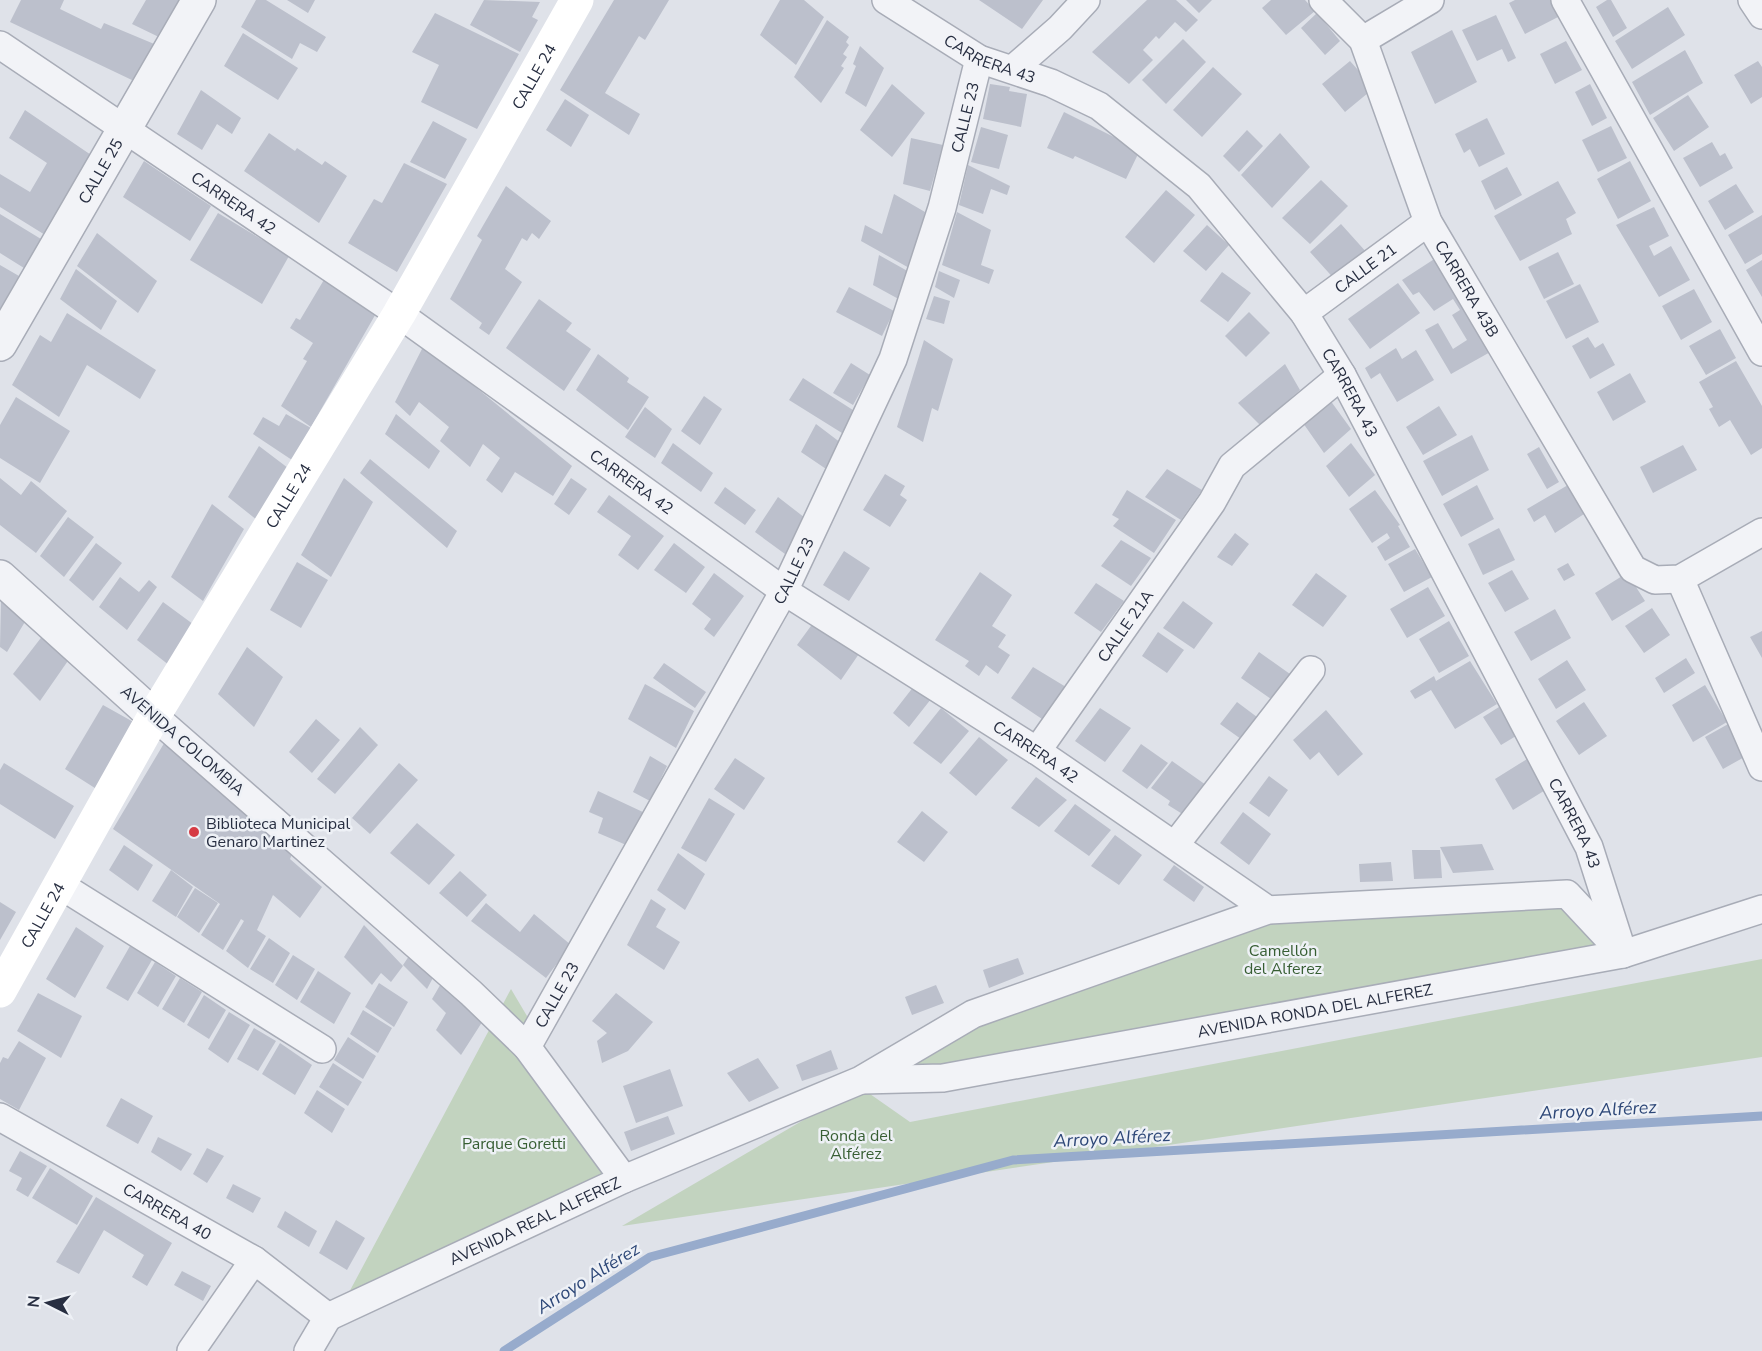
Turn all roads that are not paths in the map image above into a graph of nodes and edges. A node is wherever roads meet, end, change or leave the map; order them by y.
1 (199, 0) edge
2 (577, 0) edge
3 (886, 0) edge
4 (1086, 0) edge
5 (1323, 0) edge
6 (1430, 0) edge
7 (1565, 0) edge
8 (1752, 0) edge
9 (1762, 15) edge
10 (1364, 40) junction
11 (0, 45) edge
12 (979, 59) junction
13 (1013, 69) junction
14 (125, 131) junction
15 (1428, 222) junction
16 (1304, 313) junction
17 (399, 314) junction
18 (0, 344) edge
19 (1762, 352) edge
20 (1342, 375) junction
21 (1762, 532) edge
22 (0, 577) edge
23 (1680, 579) junction
24 (784, 591) junction
25 (1311, 670) dead end
26 (154, 716) junction
27 (1037, 751) junction
28 (1762, 767) edge
29 (1175, 845) junction
30 (60, 885) junction
31 (1762, 909) edge
32 (1268, 910) junction
33 (1623, 954) junction
34 (0, 991) edge
35 (527, 1047) junction
36 (322, 1050) dead end
37 (861, 1080) junction
38 (0, 1117) edge
39 (624, 1179) junction
40 (254, 1260) junction
41 (328, 1317) junction
42 (191, 1351) edge
43 (308, 1351) edge

1 - 14 street, CALLE 25
2 - 17 main road, CALLE 24
3 - 12 street, CARRERA 43
4 - 13 street
5 - 10 street, CARRERA 43B
6 - 10 street
7 - 19 street
8 - 9 street
10 - 15 street, CARRERA 43B
11 - 14 street, CARRERA 42
12 - 13 street, CARRERA 43
12 - 24 street, CALLE 23
13 - 16 street, CARRERA 43
14 - 17 street, CARRERA 42
14 - 18 street, CALLE 25
15 - 16 street, CALLE 21
15 - 23 street, CARRERA 43B
16 - 20 street, CARRERA 43
17 - 24 street, CARRERA 42
17 - 26 main road, CALLE 24
20 - 27 street, CALLE 21A
20 - 33 street, CARRERA 43
21 - 23 street
22 - 26 street, AVENIDA COLOMBIA
23 - 28 street
24 - 27 street, CARRERA 42
24 - 35 street, CALLE 23
25 - 29 street
26 - 30 main road, CALLE 24
26 - 35 street, AVENIDA COLOMBIA
27 - 29 street, CARRERA 42
29 - 32 street, CARRERA 42
30 - 34 main road, CALLE 24
30 - 36 street
31 - 33 street, AVENIDA RONDA DEL ALFEREZ
32 - 33 street
32 - 37 street
33 - 37 street, AVENIDA RONDA DEL ALFEREZ
35 - 39 street, AVENIDA REAL ALFEREZ
37 - 39 street
38 - 40 street, CARRERA 40
39 - 41 street, AVENIDA REAL ALFEREZ
40 - 41 street, CARRERA 40
40 - 42 street
41 - 43 street

